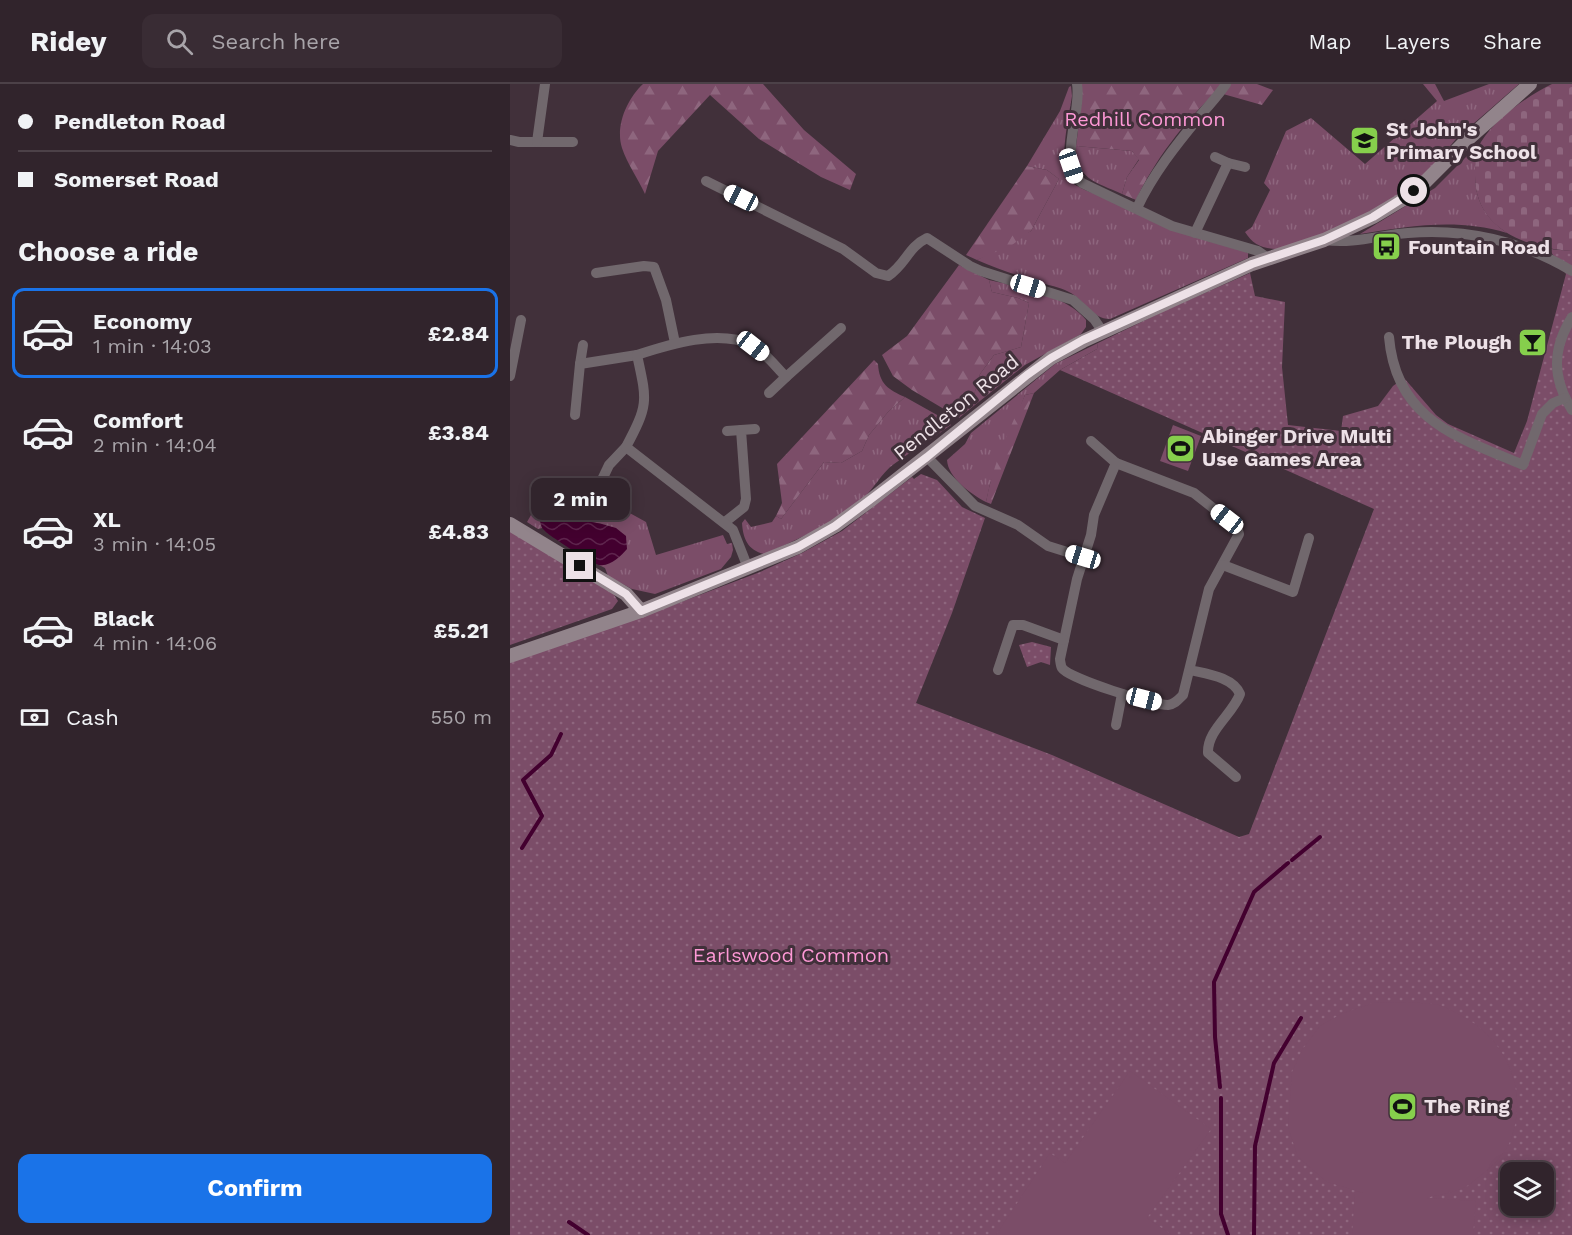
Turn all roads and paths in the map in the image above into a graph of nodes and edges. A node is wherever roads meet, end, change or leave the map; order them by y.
1 (545, 84) edge
2 (1077, 84) edge
3 (1226, 84) edge
4 (1530, 84) edge
5 (510, 140) edge
6 (537, 142) junction
7 (573, 142) dead end
8 (1215, 157) dead end
9 (1228, 163) junction
10 (1245, 167) dead end
11 (706, 181) dead end
12 (1137, 208) junction
13 (1196, 233) junction
14 (1324, 240) junction
15 (1268, 258) junction
16 (1572, 271) edge
17 (596, 273) dead end
18 (1572, 317) edge
19 (521, 320) dead end
20 (841, 328) dead end
21 (1103, 332) junction
22 (1389, 337) dead end
23 (675, 343) junction
24 (583, 345) dead end
25 (637, 355) junction
26 (580, 364) junction
27 (510, 376) edge
28 (786, 378) junction
29 (769, 393) dead end
30 (1565, 398) junction
31 (1572, 410) edge
32 (575, 415) dead end
33 (755, 429) dead end
34 (741, 430) junction
35 (727, 431) dead end
36 (1091, 441) dead end
37 (626, 447) junction
38 (927, 457) junction
39 (1116, 463) junction
40 (585, 489) dead end
41 (725, 522) junction
42 (510, 524) edge
43 (1310, 538) dead end
44 (1083, 557) junction
45 (1222, 565) junction
46 (748, 568) junction
47 (641, 611) junction
48 (1064, 640) junction
49 (510, 656) edge
50 (998, 670) dead end
51 (1190, 670) junction
52 (1122, 694) junction
53 (1116, 725) dead end
54 (1236, 777) dead end

1 - 6 street
2 - 12 street
3 - 12 street
4 - 14 street, Pendleton Road
5 - 6 street
6 - 7 street
8 - 9 street
9 - 10 street
9 - 13 street
11 - 21 street
12 - 13 street
13 - 15 street
14 - 15 street, Pendleton Road
14 - 16 street
15 - 21 street, Pendleton Road
17 - 23 street
18 - 30 street
19 - 27 street
20 - 28 street
21 - 38 street, Pendleton Road
22 - 30 street
23 - 25 street
23 - 28 street
24 - 26 street
25 - 26 street
25 - 37 street
26 - 32 street
28 - 29 street
30 - 31 street
33 - 34 street
34 - 35 street
34 - 41 street
36 - 39 street
37 - 40 street
37 - 41 street
38 - 44 street
38 - 46 street, Pendleton Road
39 - 44 street
39 - 45 street
41 - 46 street
42 - 47 street
43 - 45 street
44 - 48 street
45 - 51 street
46 - 47 street, Pendleton Road
47 - 49 street, Pendleton Road
48 - 50 street
48 - 52 street
51 - 52 street
51 - 54 street
52 - 53 street

